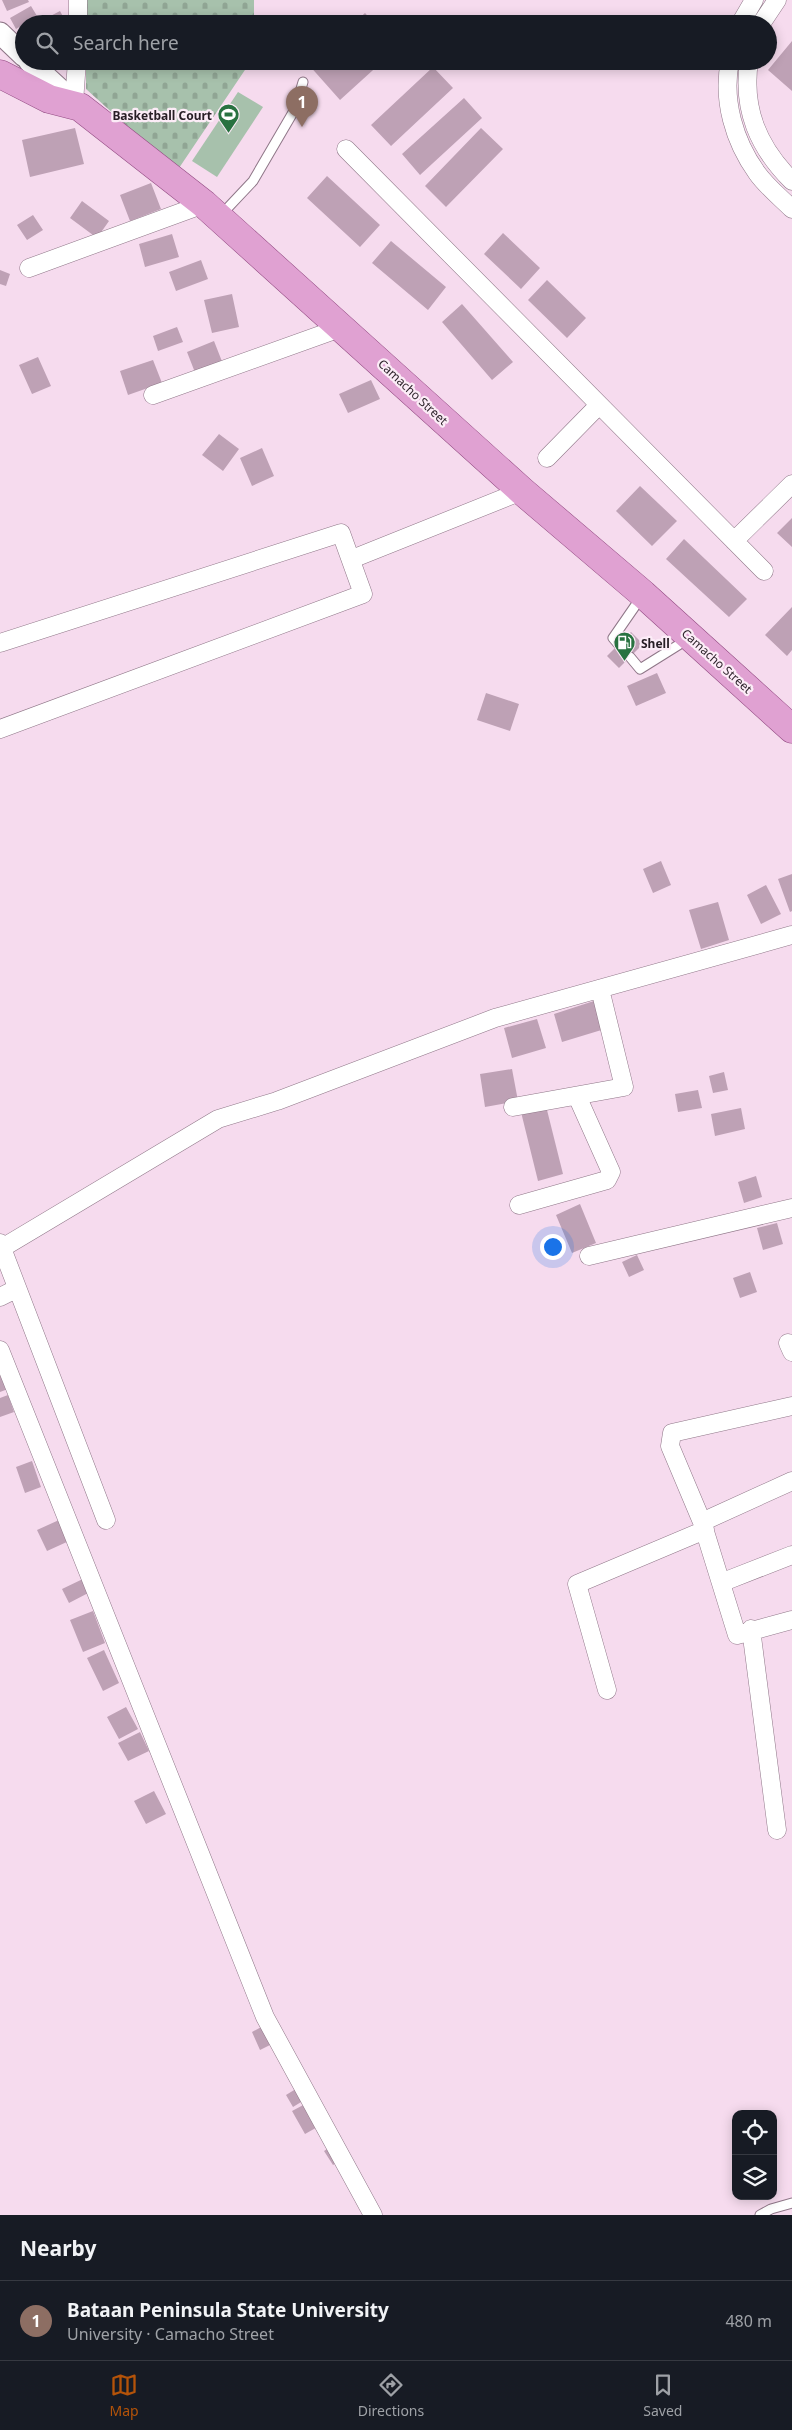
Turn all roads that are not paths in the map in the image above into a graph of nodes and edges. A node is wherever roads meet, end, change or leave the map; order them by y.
1 (78, 0) edge
2 (754, 0) edge
3 (777, 0) edge
4 (78, 15) edge
5 (745, 15) edge
6 (767, 15) edge
7 (0, 33) edge
8 (15, 47) edge
9 (39, 70) edge
10 (77, 70) edge
11 (728, 70) edge
12 (748, 70) edge
13 (0, 74) edge
14 (303, 82) dead end
15 (77, 105) junction
16 (346, 149) dead end
17 (792, 181) edge
18 (792, 209) edge
19 (212, 210) junction
20 (28, 268) dead end
21 (343, 327) junction
22 (153, 395) dead end
23 (599, 405) junction
24 (547, 458) dead end
25 (792, 484) edge
26 (522, 491) junction
27 (734, 541) junction
28 (352, 559) junction
29 (764, 571) dead end
30 (643, 594) junction
31 (691, 637) junction
32 (0, 643) edge
33 (619, 644) dead end
34 (630, 657) dead end
35 (0, 729) edge
36 (792, 730) edge
37 (792, 935) edge
38 (600, 989) junction
39 (577, 1096) junction
40 (514, 1107) dead end
41 (519, 1205) dead end
42 (792, 1208) edge
43 (1, 1245) edge
44 (589, 1256) dead end
45 (16, 1289) junction
46 (0, 1297) edge
47 (0, 1350) edge
48 (792, 1406) edge
49 (792, 1481) edge
50 (106, 1520) dead end
51 (703, 1526) junction
52 (792, 1555) edge
53 (722, 1582) junction
54 (792, 1620) edge
55 (752, 1629) junction
56 (607, 1690) dead end
57 (777, 1830) dead end
58 (792, 2203) edge
59 (372, 2215) edge
60 (760, 2215) edge

1 - 4 street
2 - 5 street
3 - 6 street
7 - 8 street
9 - 15 street, Camacho Street
10 - 15 street
11 - 18 street
12 - 17 street
13 - 15 main road
14 - 19 lane
15 - 19 main road, Camacho Street
16 - 23 street
19 - 20 street
19 - 21 main road, Camacho Street
21 - 22 street
21 - 26 main road, Camacho Street
23 - 24 street
23 - 27 street
25 - 27 street
26 - 28 street
26 - 30 main road, Camacho Street
27 - 29 street
28 - 32 street
28 - 35 street
30 - 31 main road, Camacho Street
30 - 33 lane
31 - 34 lane
31 - 36 main road, Camacho Street
37 - 38 street
38 - 39 street
38 - 43 street
39 - 40 street
39 - 41 street
42 - 44 street
43 - 45 street
45 - 46 street
45 - 50 street
47 - 59 street
48 - 51 street
49 - 51 street
51 - 53 street
51 - 56 street
52 - 53 street
53 - 55 street
54 - 55 street
55 - 57 street
58 - 60 lane

